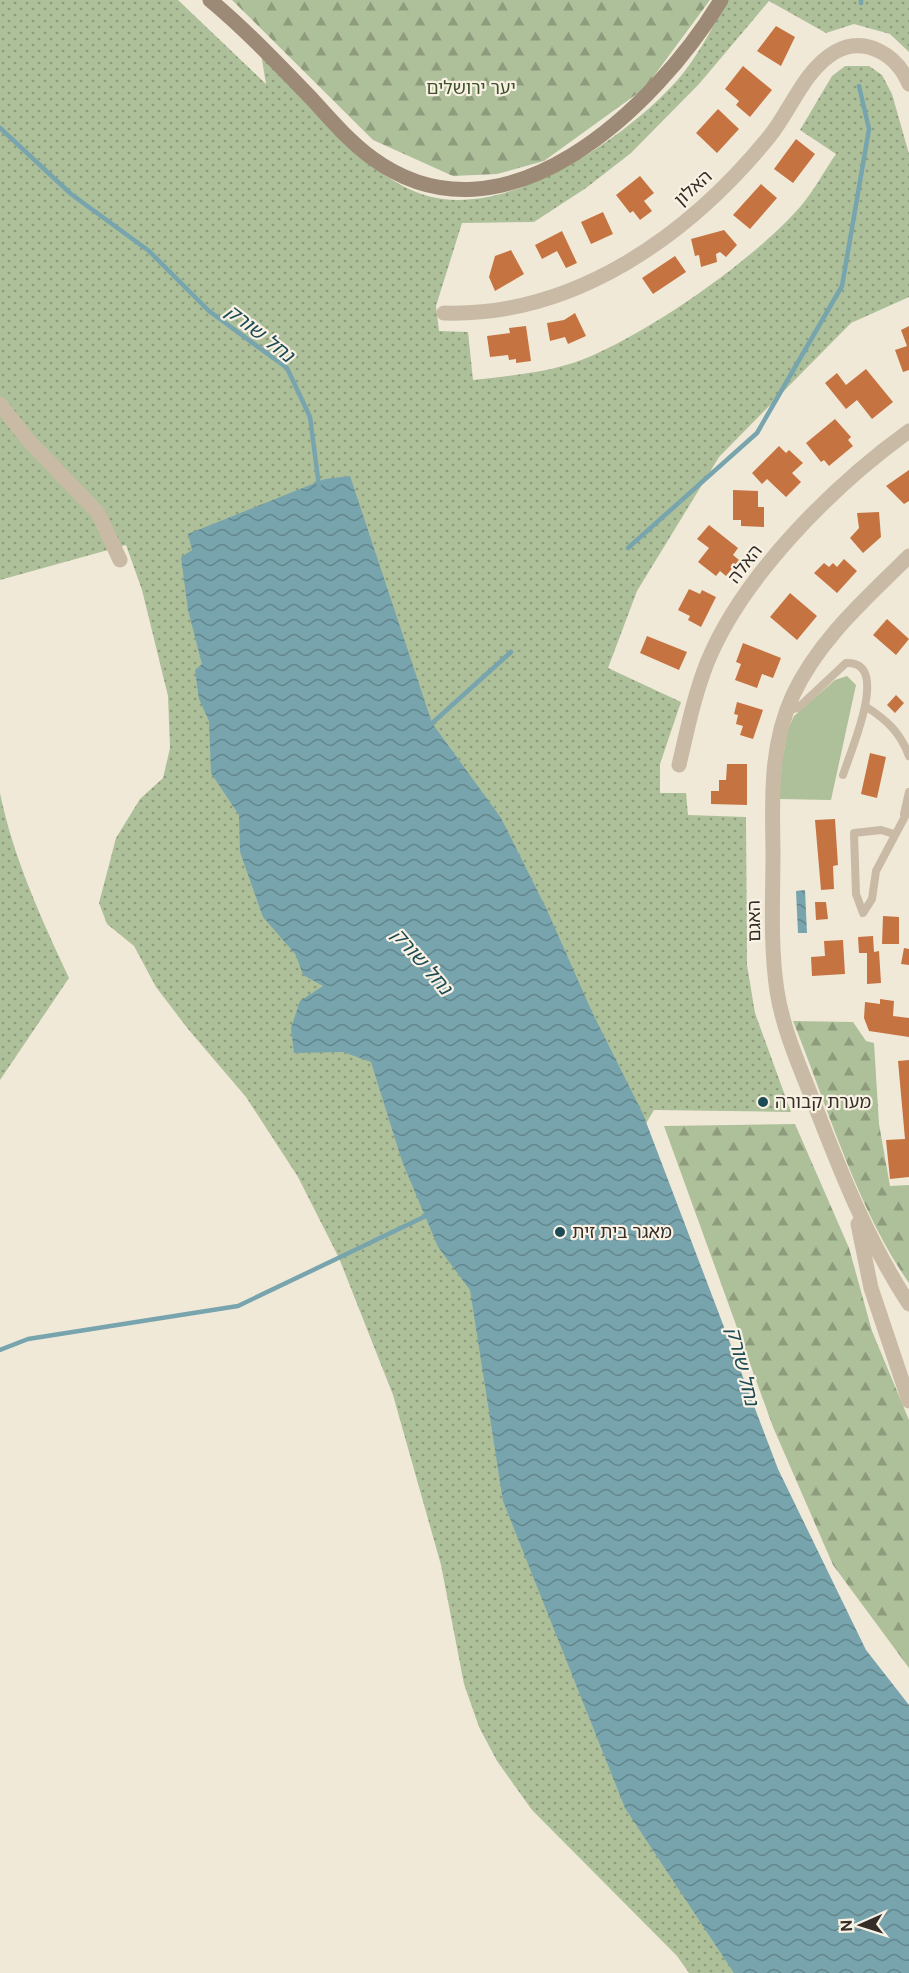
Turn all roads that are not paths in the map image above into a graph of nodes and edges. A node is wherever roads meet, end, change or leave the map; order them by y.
1 (721, 0) edge
2 (215, 2) edge
3 (909, 84) edge
4 (444, 313) dead end
5 (0, 404) edge
6 (909, 431) edge
7 (909, 556) edge
8 (120, 560) dead end
9 (865, 706) junction
10 (786, 710) junction
11 (909, 756) edge
12 (679, 765) dead end
13 (843, 775) dead end
14 (909, 792) edge
15 (907, 812) edge
16 (894, 834) junction
17 (857, 1209) junction
18 (909, 1304) edge
19 (909, 1401) edge

1 - 2 main road
3 - 4 street, האלון
5 - 8 street
6 - 12 street, האלה
7 - 10 street, האגם
9 - 10 lane
9 - 11 lane
9 - 13 lane
10 - 17 street, האגם
14 - 15 lane
15 - 16 lane
16 - 16 lane
17 - 18 street, האגם
17 - 19 street

